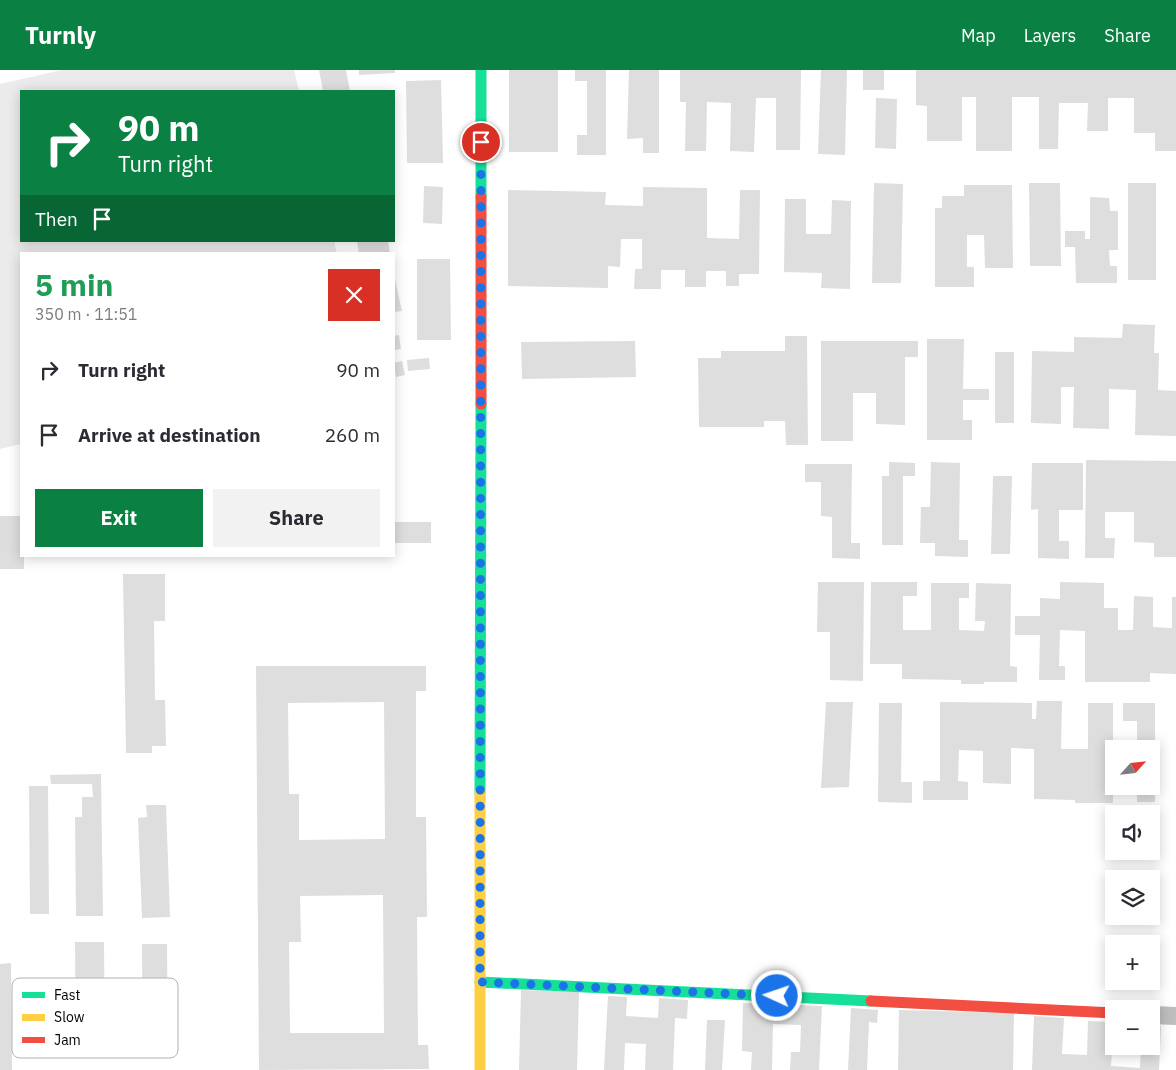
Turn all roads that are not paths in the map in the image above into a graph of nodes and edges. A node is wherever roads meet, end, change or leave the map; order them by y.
1 (481, 70) edge
2 (480, 982) junction
3 (1105, 1013) edge
4 (1160, 1015) edge
5 (1176, 1016) edge
6 (480, 1070) edge

1 - 2 street
2 - 3 street
2 - 6 street
4 - 5 street

